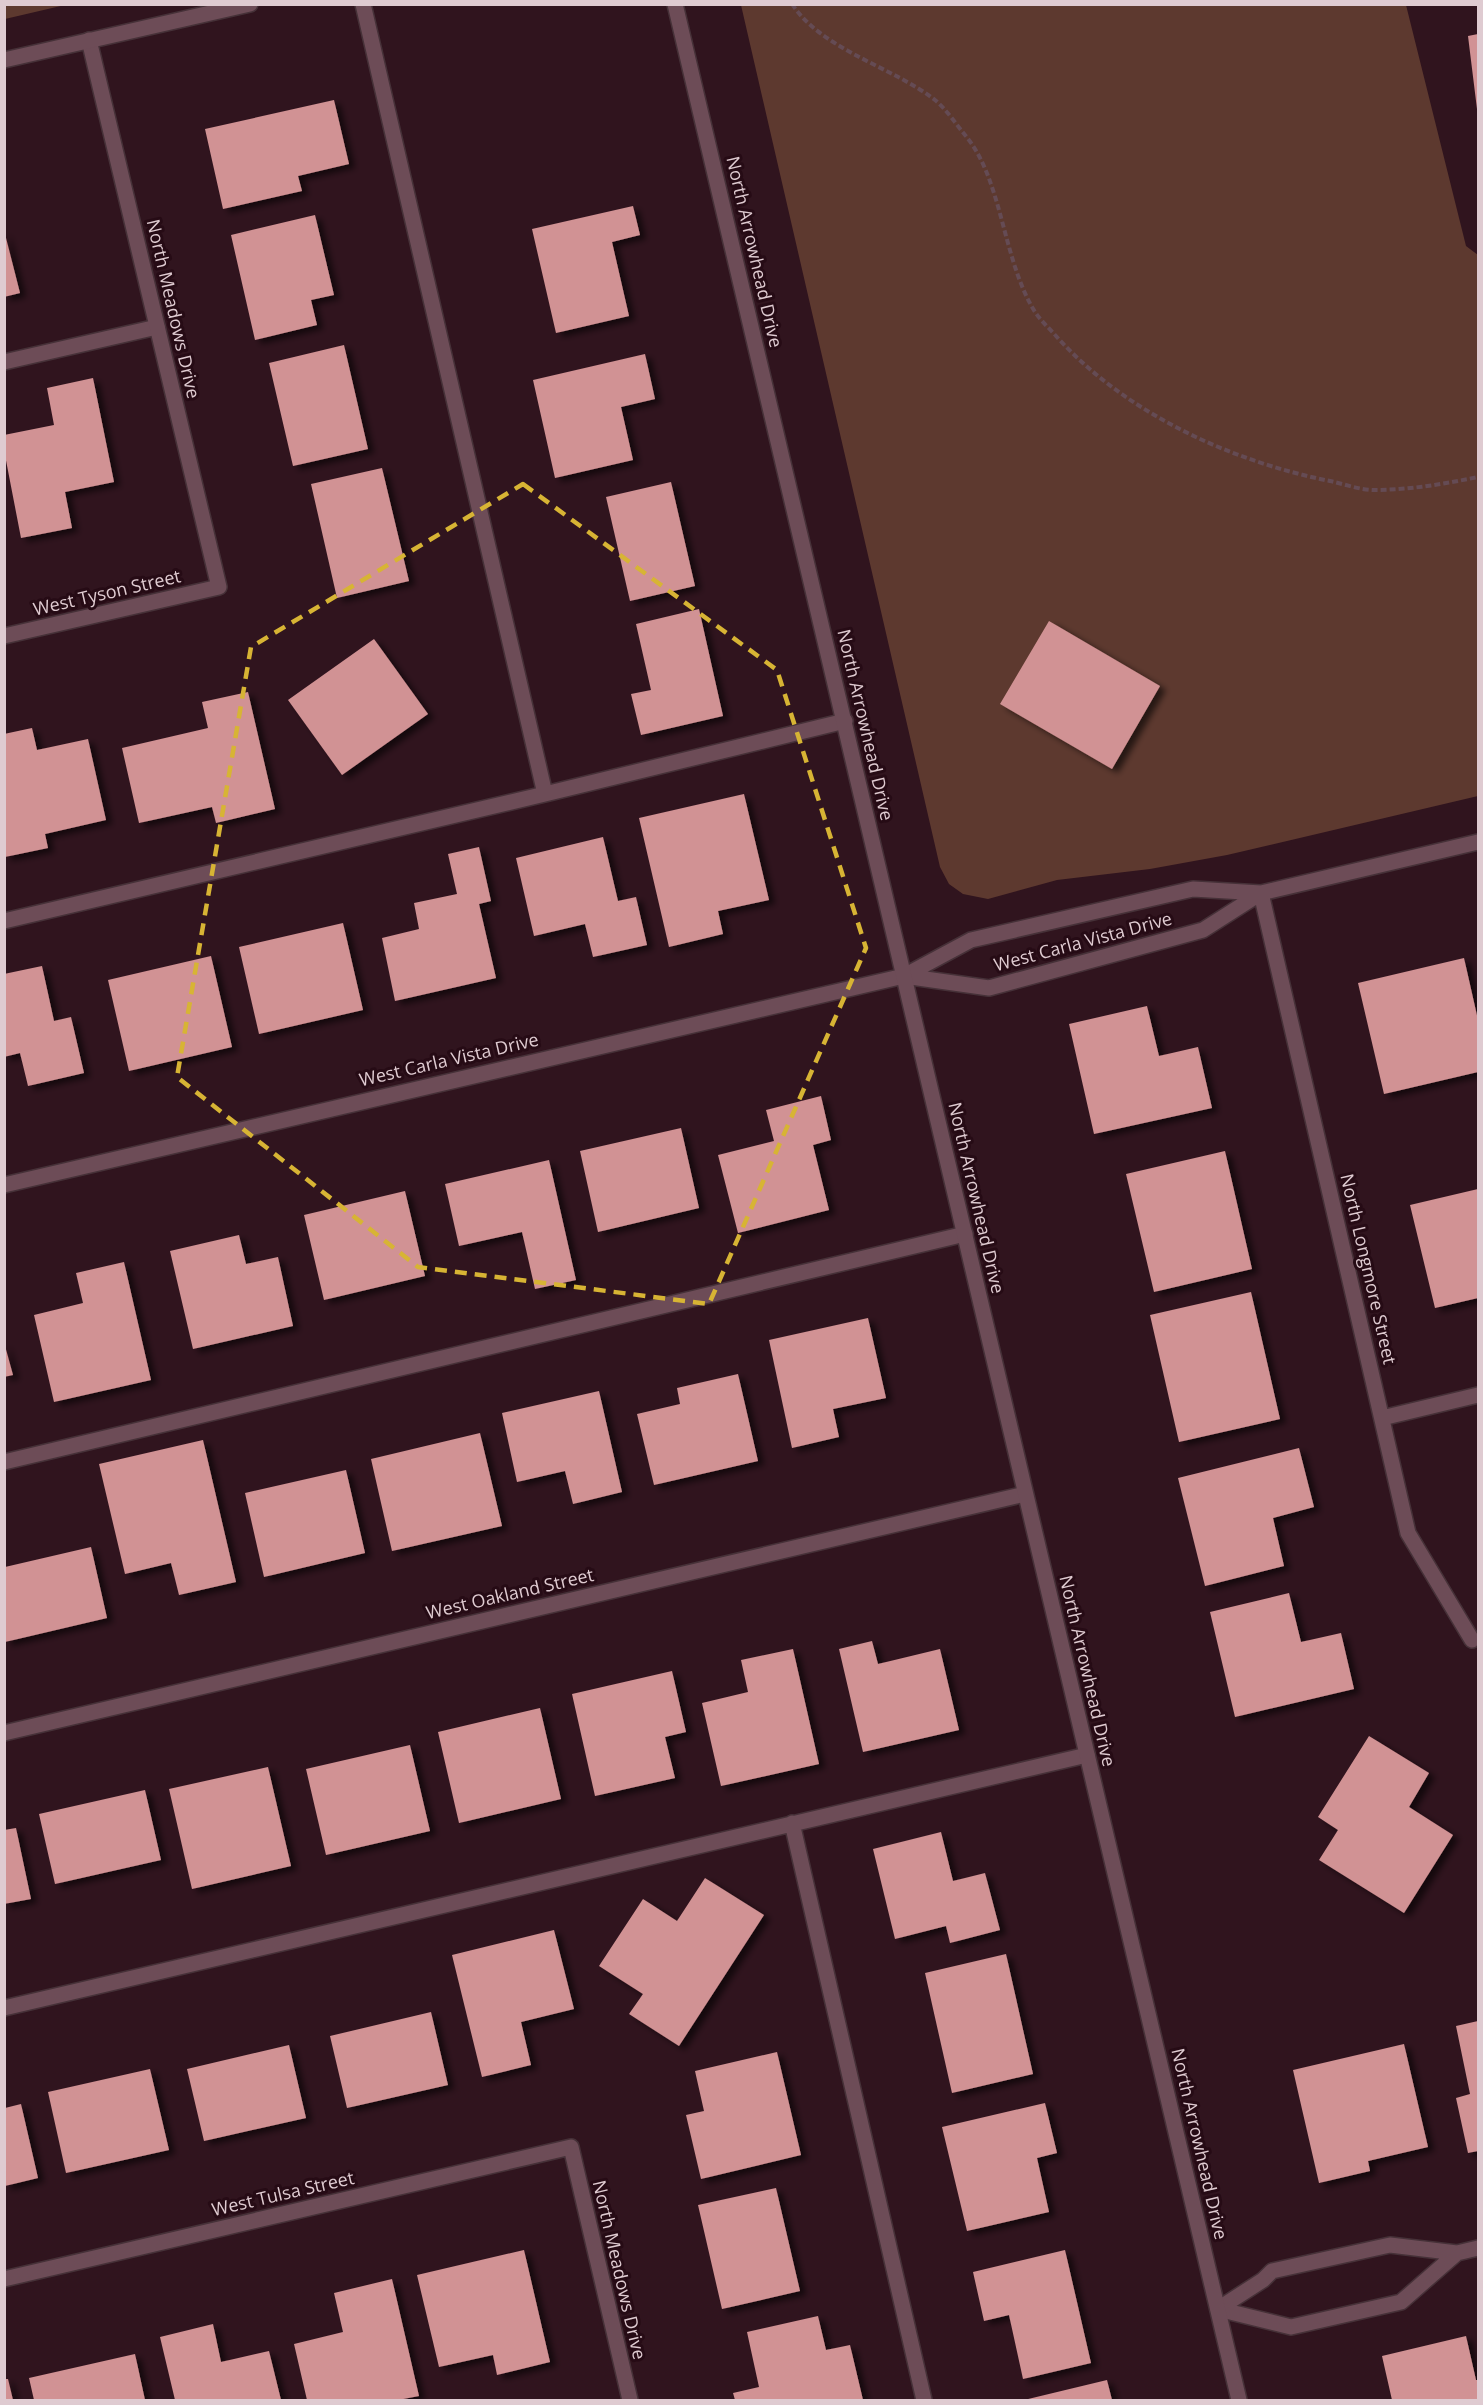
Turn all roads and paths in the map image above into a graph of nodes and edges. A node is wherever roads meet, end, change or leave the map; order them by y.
1 (250, 4) edge
2 (363, 4) edge
3 (675, 4) edge
4 (792, 4) edge
5 (88, 40) junction
6 (4, 60) edge
7 (157, 327) junction
8 (4, 362) edge
9 (1479, 477) edge
10 (219, 587) joint
11 (4, 636) edge
12 (845, 721) junction
13 (545, 795) junction
14 (1479, 842) edge
15 (1261, 893) junction
16 (4, 921) edge
17 (904, 976) junction
18 (4, 1185) edge
19 (965, 1234) junction
20 (1479, 1395) edge
21 (1382, 1418) junction
22 (4, 1462) edge
23 (1025, 1494) junction
24 (1472, 1640) dead end
25 (4, 1732) edge
26 (1088, 1755) junction
27 (792, 1823) junction
28 (4, 2008) edge
29 (571, 2147) joint
30 (1479, 2248) edge
31 (1457, 2253) junction
32 (4, 2278) edge
33 (1218, 2309) junction
34 (630, 2400) edge
35 (924, 2400) edge
36 (1239, 2400) edge

1 - 5 street
2 - 13 street
3 - 12 street, North Arrowhead Drive
4 - 9 path
5 - 6 street
5 - 7 street, North Meadows Drive
7 - 8 street
7 - 10 street, North Meadows Drive
10 - 11 street, West Tyson Street
12 - 13 street
12 - 17 street, North Arrowhead Drive
13 - 16 street
14 - 15 street, West Carla Vista Drive
15 - 17 street, West Carla Vista Drive
15 - 17 street, West Carla Vista Drive
15 - 21 street, North Longmore Street
17 - 18 street, West Carla Vista Drive
17 - 19 street, North Arrowhead Drive
19 - 22 street
19 - 23 street, North Arrowhead Drive
20 - 21 street
21 - 24 street, North Longmore Street
23 - 25 street, West Oakland Street
23 - 26 street, North Arrowhead Drive
26 - 27 street
26 - 33 street, North Arrowhead Drive
27 - 28 street
27 - 35 street
29 - 32 street, West Tulsa Street
29 - 34 street, North Meadows Drive
30 - 31 street
31 - 33 street
31 - 33 street
33 - 36 street, North Arrowhead Drive

